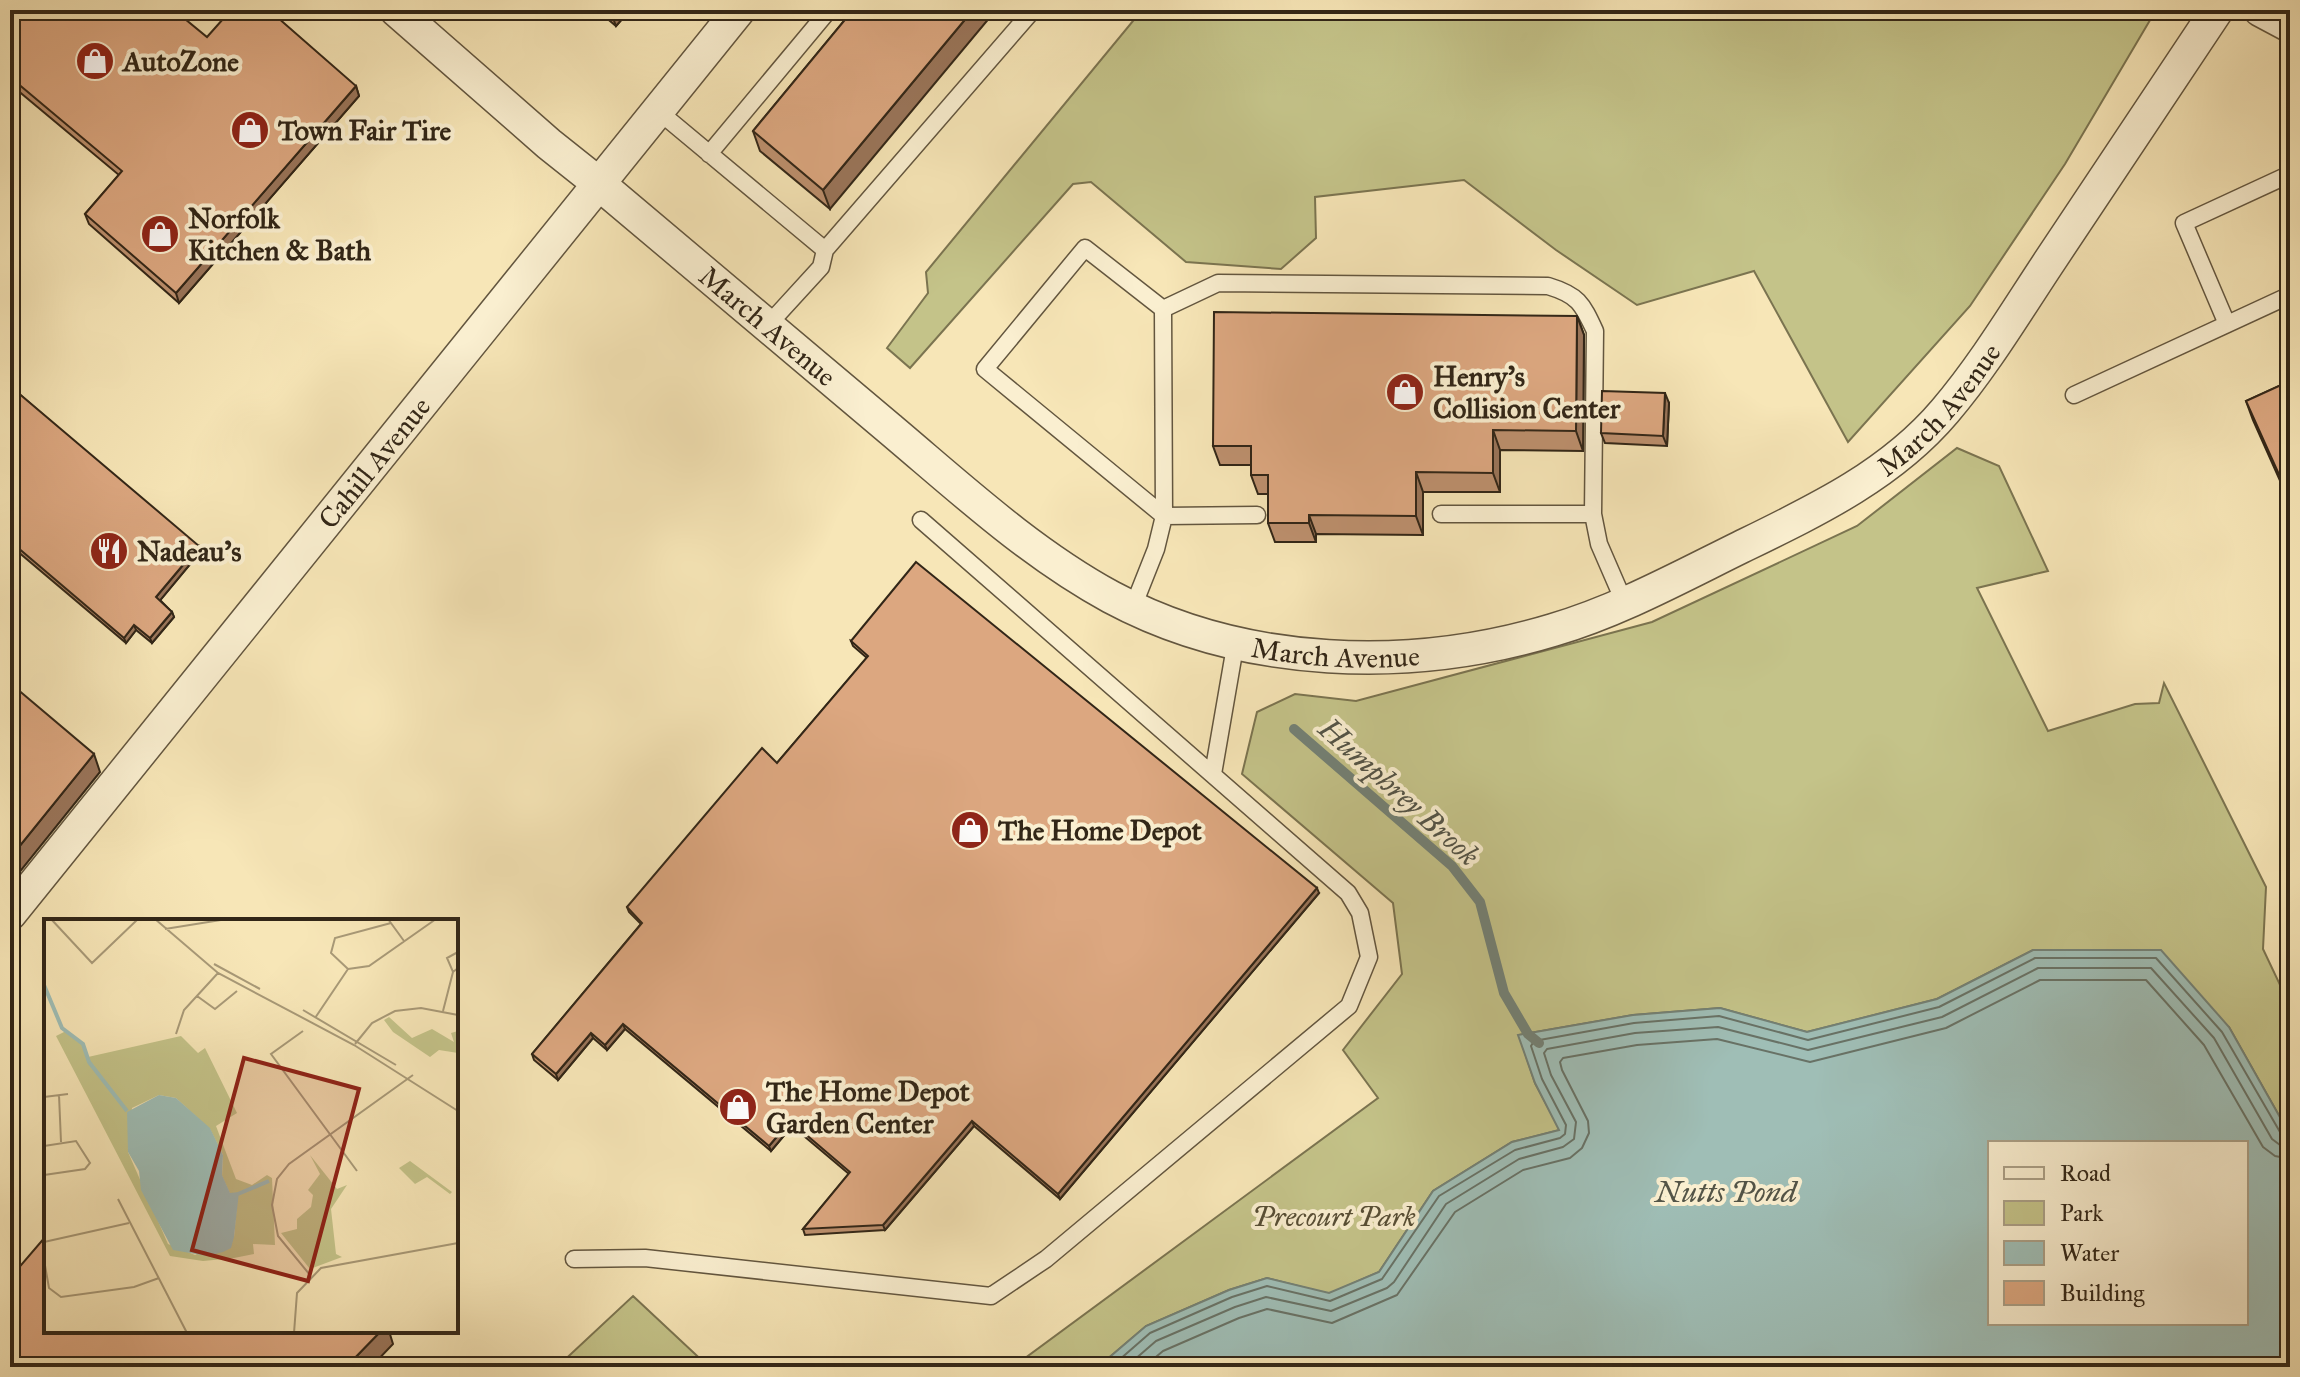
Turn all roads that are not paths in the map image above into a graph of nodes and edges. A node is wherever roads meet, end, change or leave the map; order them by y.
1 (396, 10) edge
2 (739, 10) edge
3 (829, 10) edge
4 (1033, 10) edge
5 (2217, 10) edge
6 (2260, 10) edge
7 (2290, 26) edge
8 (657, 110) junction
9 (709, 154) junction
10 (2290, 174) edge
11 (598, 183) junction
12 (825, 250) junction
13 (2290, 295) edge
14 (1163, 309) junction
15 (2227, 324) junction
16 (767, 326) junction
17 (2074, 395) dead end
18 (1441, 514) dead end
19 (1593, 514) junction
20 (1257, 515) dead end
21 (1164, 516) junction
22 (921, 520) dead end
23 (1625, 604) junction
24 (1133, 607) junction
25 (1236, 641) junction
26 (1213, 774) junction
27 (10, 914) edge
28 (574, 1259) dead end

1 - 11 street, March Avenue
2 - 8 street, Cahill Avenue
3 - 9 lane
4 - 12 lane
5 - 23 street, March Avenue
6 - 7 street
8 - 9 lane
8 - 11 street, Cahill Avenue
9 - 12 lane
10 - 15 lane
11 - 16 street, March Avenue
11 - 27 street, Cahill Avenue
12 - 16 lane
13 - 15 lane
14 - 19 lane
14 - 21 lane
14 - 21 lane
15 - 17 lane
16 - 24 street, March Avenue
18 - 19 lane
19 - 23 lane
20 - 21 lane
21 - 24 lane
22 - 26 lane
23 - 25 street, March Avenue
24 - 25 street, March Avenue
25 - 26 lane
26 - 28 lane

